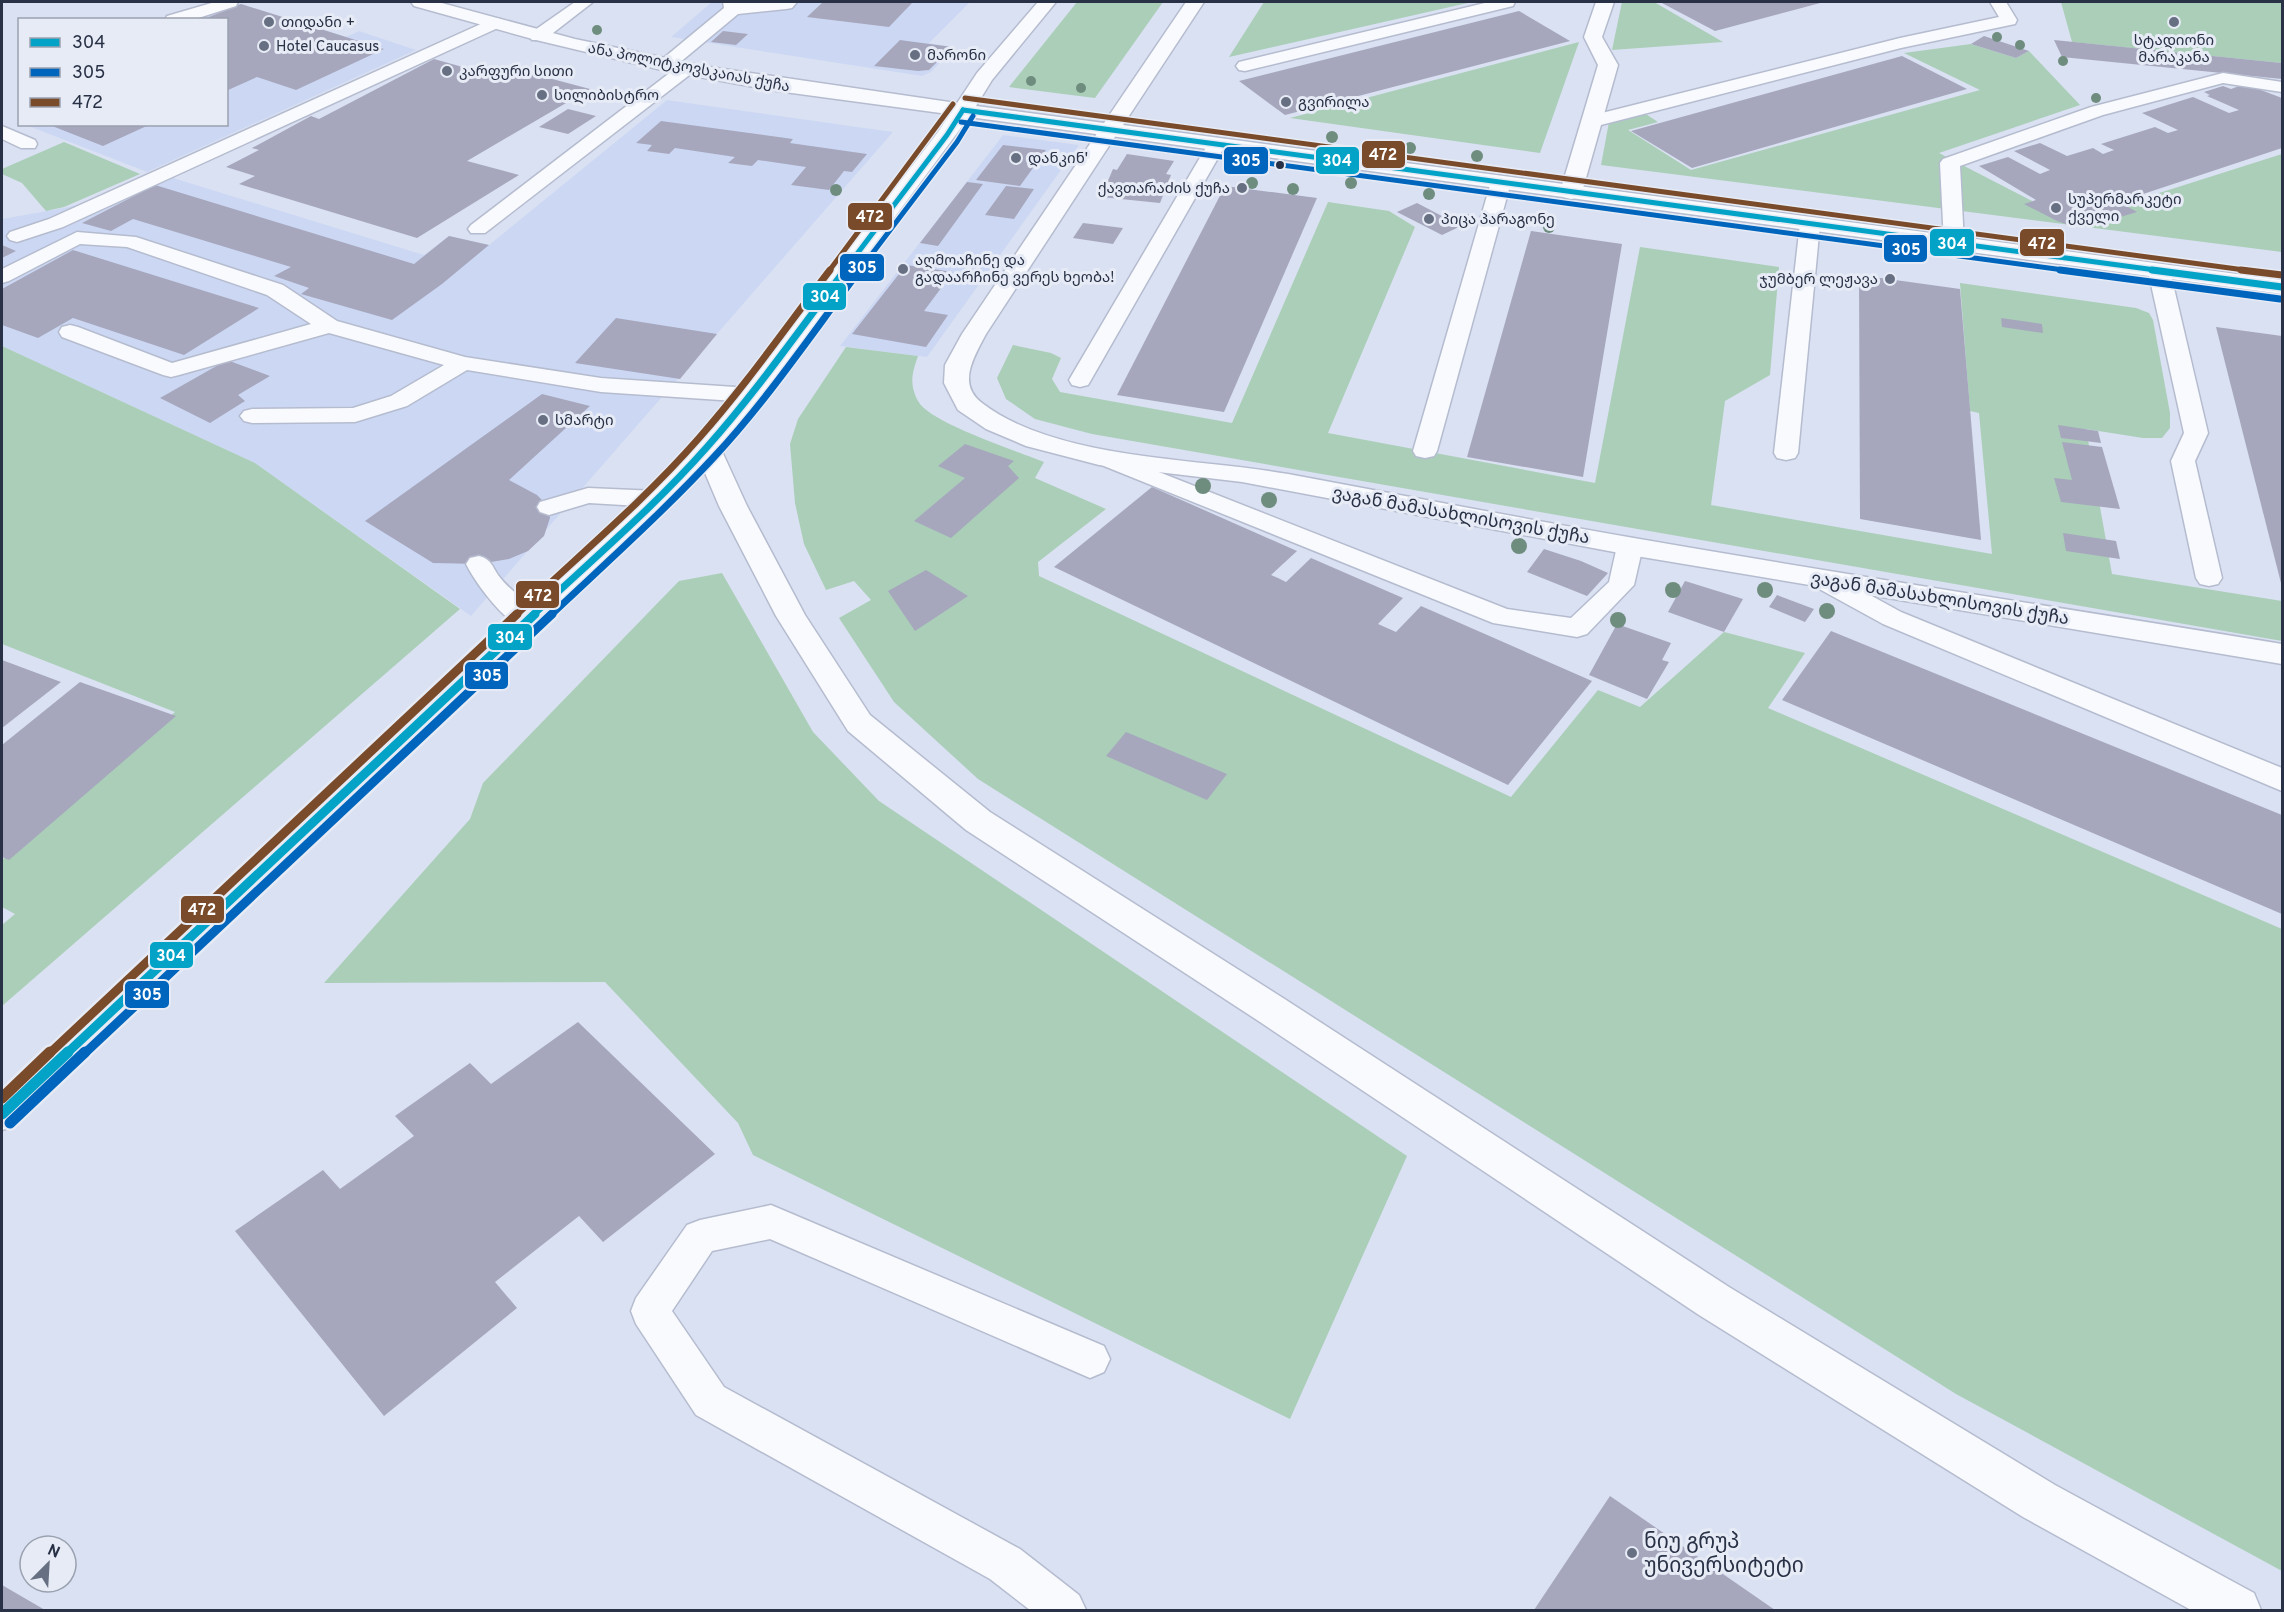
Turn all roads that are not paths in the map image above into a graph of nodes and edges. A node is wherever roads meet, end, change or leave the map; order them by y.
1 (230, 2) edge
2 (420, 2) edge
3 (585, 2) edge
4 (789, 2) edge
5 (1047, 2) edge
6 (1195, 2) edge
7 (1507, 2) edge
8 (1605, 2) edge
9 (1998, 2) edge
10 (732, 5) edge
11 (179, 18) edge
12 (474, 18) junction
13 (494, 23) junction
14 (538, 36) junction
15 (1245, 66) dead end
16 (676, 67) junction
17 (351, 74) dead end
18 (2283, 87) edge
19 (963, 110) junction
20 (1593, 121) junction
21 (1110, 129) junction
22 (2, 132) edge
23 (28, 144) dead end
24 (1217, 144) junction
25 (1501, 182) junction
26 (1571, 192) junction
27 (1810, 224) junction
28 (478, 229) dead end
29 (16, 236) dead end
30 (1954, 243) junction
31 (2159, 271) junction
32 (2, 277) edge
33 (2283, 287) edge
34 (329, 326) junction
35 (70, 332) dead end
36 (463, 363) junction
37 (1080, 380) dead end
38 (750, 395) junction
39 (252, 416) dead end
40 (706, 447) junction
41 (1425, 450) dead end
42 (1786, 453) dead end
43 (1108, 459) junction
44 (657, 499) junction
45 (549, 507) dead end
46 (1630, 546) junction
47 (479, 564) dead end
48 (2209, 578) dead end
49 (1821, 579) junction
50 (530, 620) junction
51 (2283, 654) edge
52 (2283, 780) edge
53 (2, 1114) edge
54 (1090, 1359) dead end
55 (1064, 1611) edge
56 (2237, 1611) edge

1 - 11 lane
2 - 12 street, ანა პოლიტკოვსკაიას ქუჩა
3 - 14 lane
4 - 10 lane
5 - 19 street
6 - 21 street, ვაგან მამასახლისოვის ქუჩა
7 - 15 lane
8 - 20 street
9 - 20 lane
10 - 16 lane
12 - 13 street, ანა პოლიტკოვსკაიას ქუჩა
12 - 17 lane
13 - 14 street, ანა პოლიტკოვსკაიას ქუჩა
13 - 29 lane
14 - 16 street, ანა პოლიტკოვსკაიას ქუჩა
16 - 19 street, ანა პოლიტკოვსკაიას ქუჩა
16 - 28 lane
18 - 30 lane
19 - 21 street, ანა პოლიტკოვსკაიას ქუჩა
19 - 38 street
20 - 26 street
21 - 24 street, ანა პოლიტკოვსკაიას ქუჩა
21 - 43 street, ვაგან მამასახლისოვის ქუჩა
22 - 23 lane
24 - 25 street, ანა პოლიტკოვსკაიას ქუჩა
24 - 37 lane
25 - 26 street, ანა პოლიტკოვსკაიას ქუჩა
25 - 41 lane
26 - 27 street, ანა პოლიტკოვსკაიას ქუჩა
27 - 30 street, ანა პოლიტკოვსკაიას ქუჩა
27 - 42 lane
30 - 31 street, ანა პოლიტკოვსკაიას ქუჩა
31 - 33 street, ანა პოლიტკოვსკაიას ქუჩა
31 - 48 lane
32 - 34 lane
34 - 35 lane
34 - 36 lane
36 - 38 lane
36 - 39 lane
38 - 40 street
40 - 44 street
40 - 56 street
43 - 46 street, ვაგან მამასახლისოვის ქუჩა
43 - 46 lane
44 - 45 lane
44 - 50 street
46 - 49 street, ვაგან მამასახლისოვის ქუჩა
47 - 50 lane
49 - 51 street, ვაგან მამასახლისოვის ქუჩა
49 - 52 lane
50 - 53 street
54 - 55 lane

